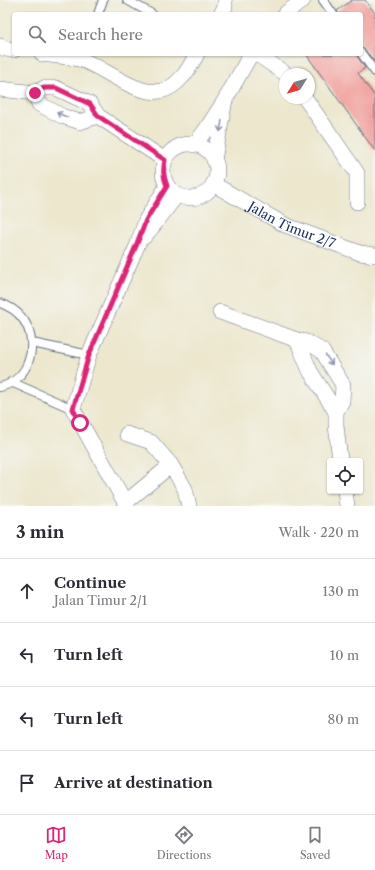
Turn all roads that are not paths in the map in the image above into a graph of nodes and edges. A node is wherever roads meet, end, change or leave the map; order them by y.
1 (103, 0) edge
2 (127, 0) edge
3 (226, 0) edge
4 (303, 0) edge
5 (323, 0) edge
6 (99, 12) edge
7 (148, 12) edge
8 (222, 12) edge
9 (288, 12) edge
10 (332, 12) edge
11 (0, 46) edge
12 (12, 50) edge
13 (69, 56) edge
14 (196, 56) edge
15 (251, 56) edge
16 (260, 56) edge
17 (363, 56) edge
18 (83, 57) edge
19 (279, 69) edge
20 (375, 72) edge
21 (0, 89) edge
22 (35, 93) junction
23 (225, 100) junction
24 (309, 104) edge
25 (98, 116) junction
26 (194, 145) junction
27 (165, 160) junction
28 (214, 160) junction
29 (213, 184) junction
30 (172, 190) junction
31 (357, 202) dead end
32 (375, 255) edge
33 (0, 303) edge
34 (220, 312) dead end
35 (297, 340) junction
36 (32, 343) junction
37 (89, 355) junction
38 (11, 382) junction
39 (0, 387) edge
40 (73, 409) junction
41 (336, 412) junction
42 (127, 434) dead end
43 (340, 458) edge
44 (171, 465) junction
45 (345, 494) edge
46 (126, 505) edge
47 (189, 506) edge
48 (347, 506) edge

1 - 6 lane
2 - 7 lane
3 - 8 street
4 - 9 street
5 - 10 lane
11 - 12 street
13 - 18 street
14 - 18 street
15 - 23 street
16 - 19 street
17 - 20 lane
21 - 22 street
22 - 25 street
25 -> 22 street
23 - 26 street
23 -> 28 street
24 - 31 street
25 - 27 street
26 - 27 street
26 - 28 street
27 - 30 street
28 - 29 street
29 - 30 street
29 - 32 street, Jalan Timur 2/7
30 - 37 street
33 - 36 lane
34 - 35 street
35 - 41 street
35 -> 41 street
36 - 37 lane
36 - 38 lane
37 - 40 street
38 - 39 lane
38 - 40 lane
40 - 46 street
41 - 43 street
42 - 44 street
44 - 46 street
44 - 47 street
45 - 48 street

